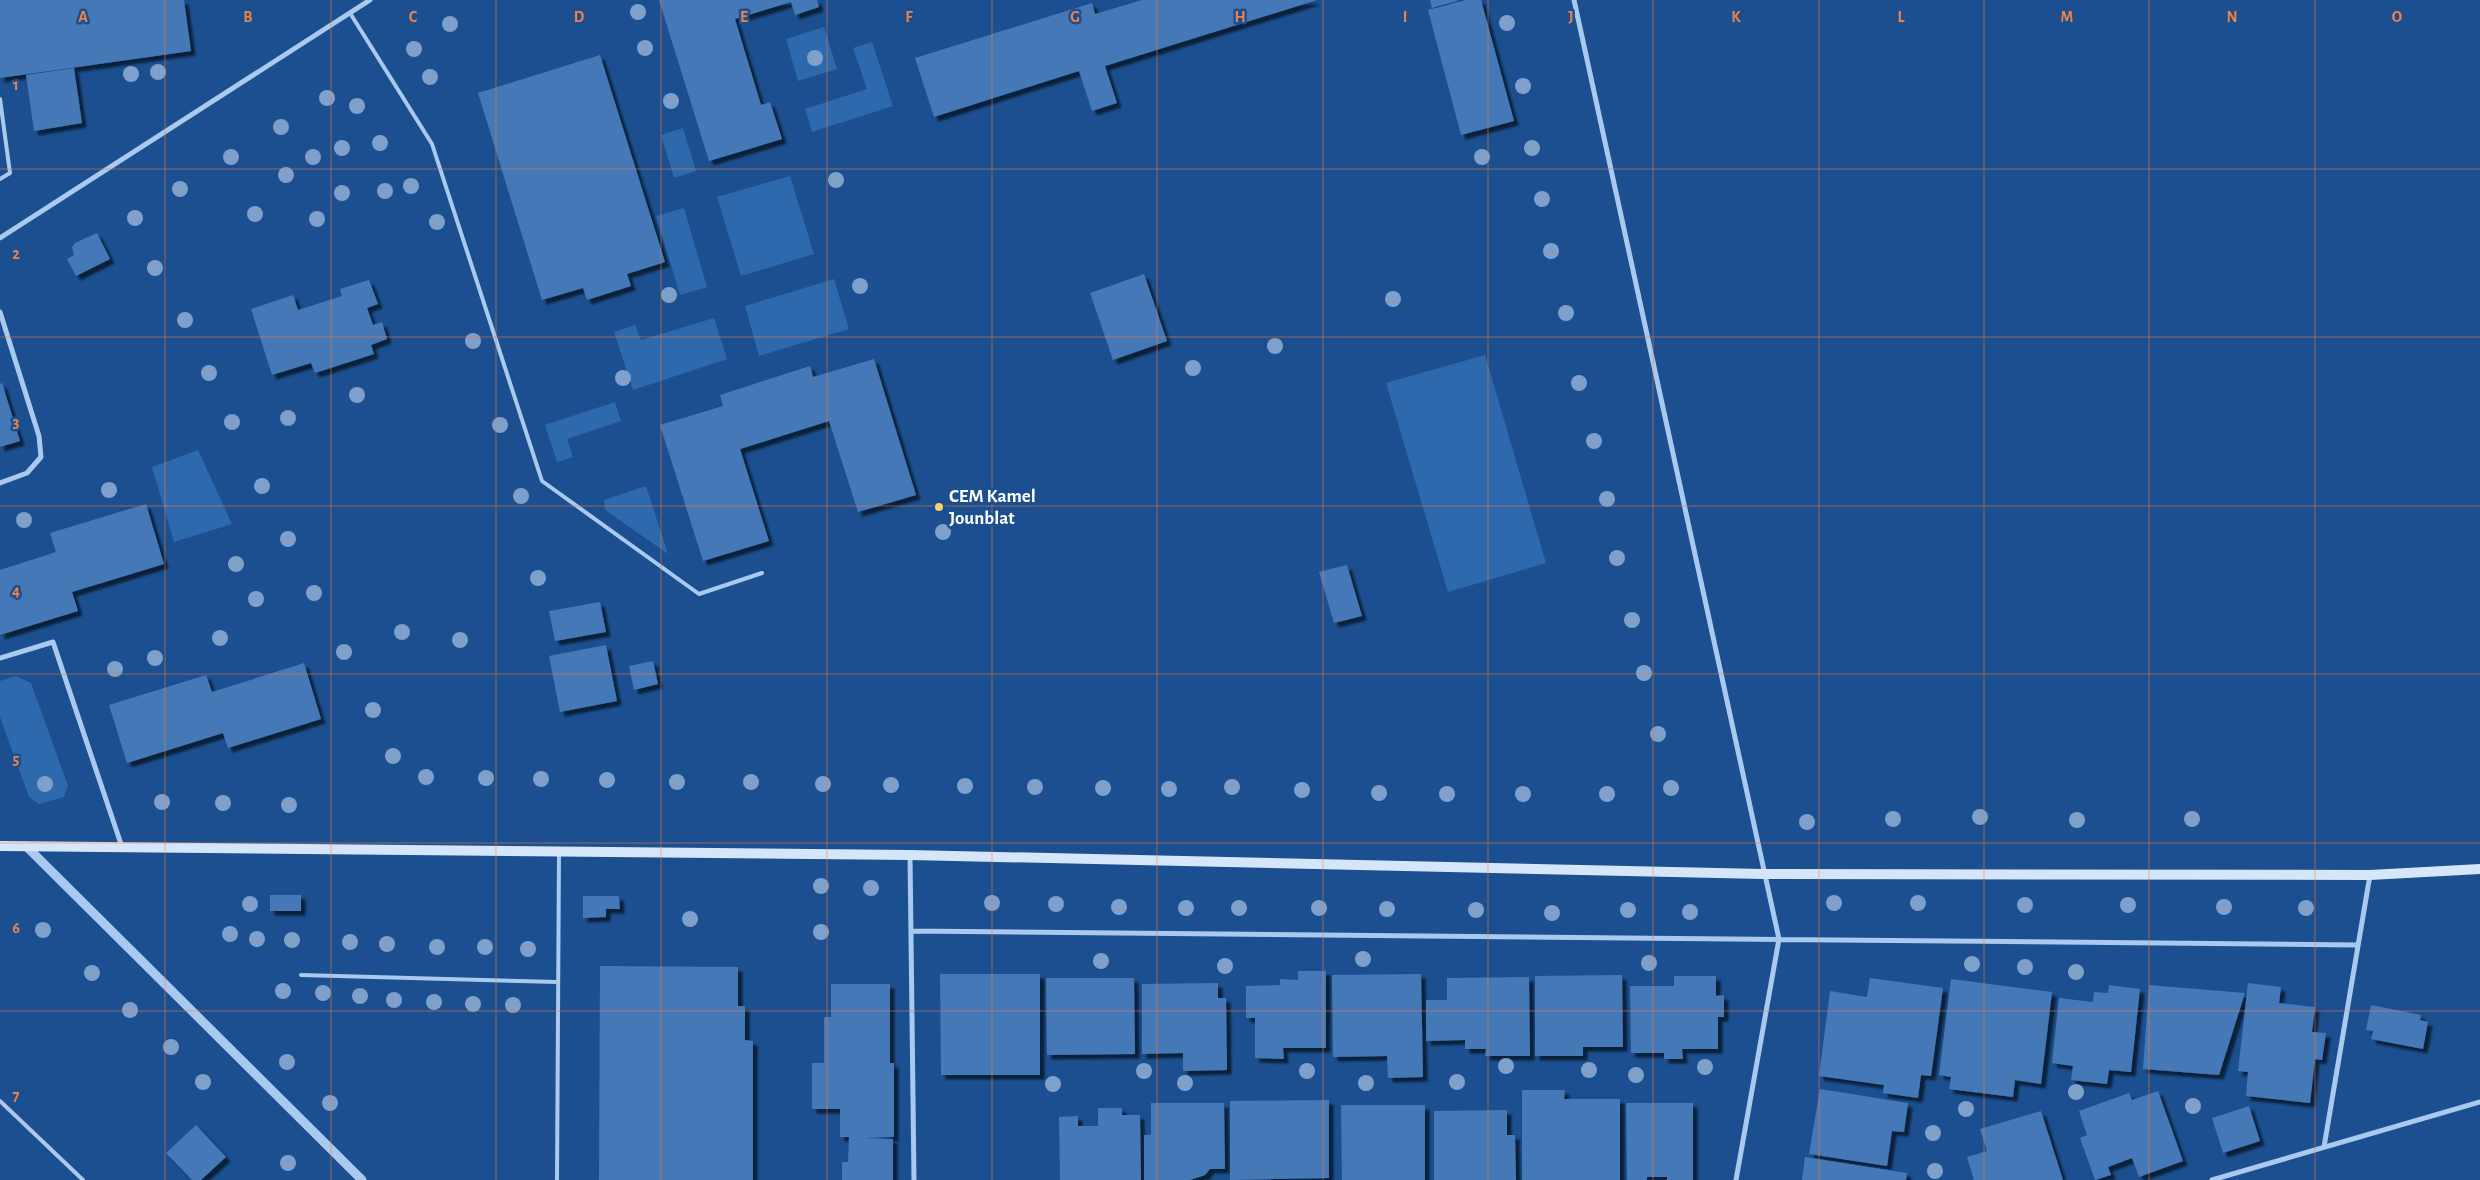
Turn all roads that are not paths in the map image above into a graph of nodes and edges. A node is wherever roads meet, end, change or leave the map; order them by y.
1 (370, 0) edge
2 (1574, 0) edge
3 (350, 13) junction
4 (0, 99) edge
5 (0, 179) edge
6 (0, 238) edge
7 (0, 312) edge
8 (0, 483) edge
9 (762, 573) dead end
10 (0, 658) edge
11 (0, 846) edge
12 (26, 846) junction
13 (122, 847) junction
14 (559, 851) junction
15 (910, 855) junction
16 (2480, 869) edge
17 (1763, 874) junction
18 (2370, 875) junction
19 (911, 931) junction
20 (1779, 939) junction
21 (2357, 945) junction
22 (301, 975) dead end
23 (558, 982) junction
24 (0, 1101) edge
25 (2480, 1102) edge
26 (2324, 1147) junction
27 (83, 1180) edge
28 (362, 1180) edge
29 (557, 1180) edge
30 (914, 1180) edge
31 (1736, 1180) edge
32 (2212, 1180) edge

1 - 3 street
2 - 17 street
3 - 6 street
3 - 9 lane
4 - 5 lane
7 - 8 street
10 - 13 street
11 - 12 main road
12 - 13 main road
12 - 28 street
13 - 14 main road
14 - 15 main road
14 - 23 lane
15 - 17 main road
15 - 19 street
16 - 18 main road
17 - 18 main road
17 - 20 street
18 - 21 street
19 - 20 street
19 - 30 street
20 - 21 street
20 - 31 street
21 - 26 street
22 - 23 lane
23 - 29 lane
24 - 27 lane
25 - 26 street
26 - 32 street

